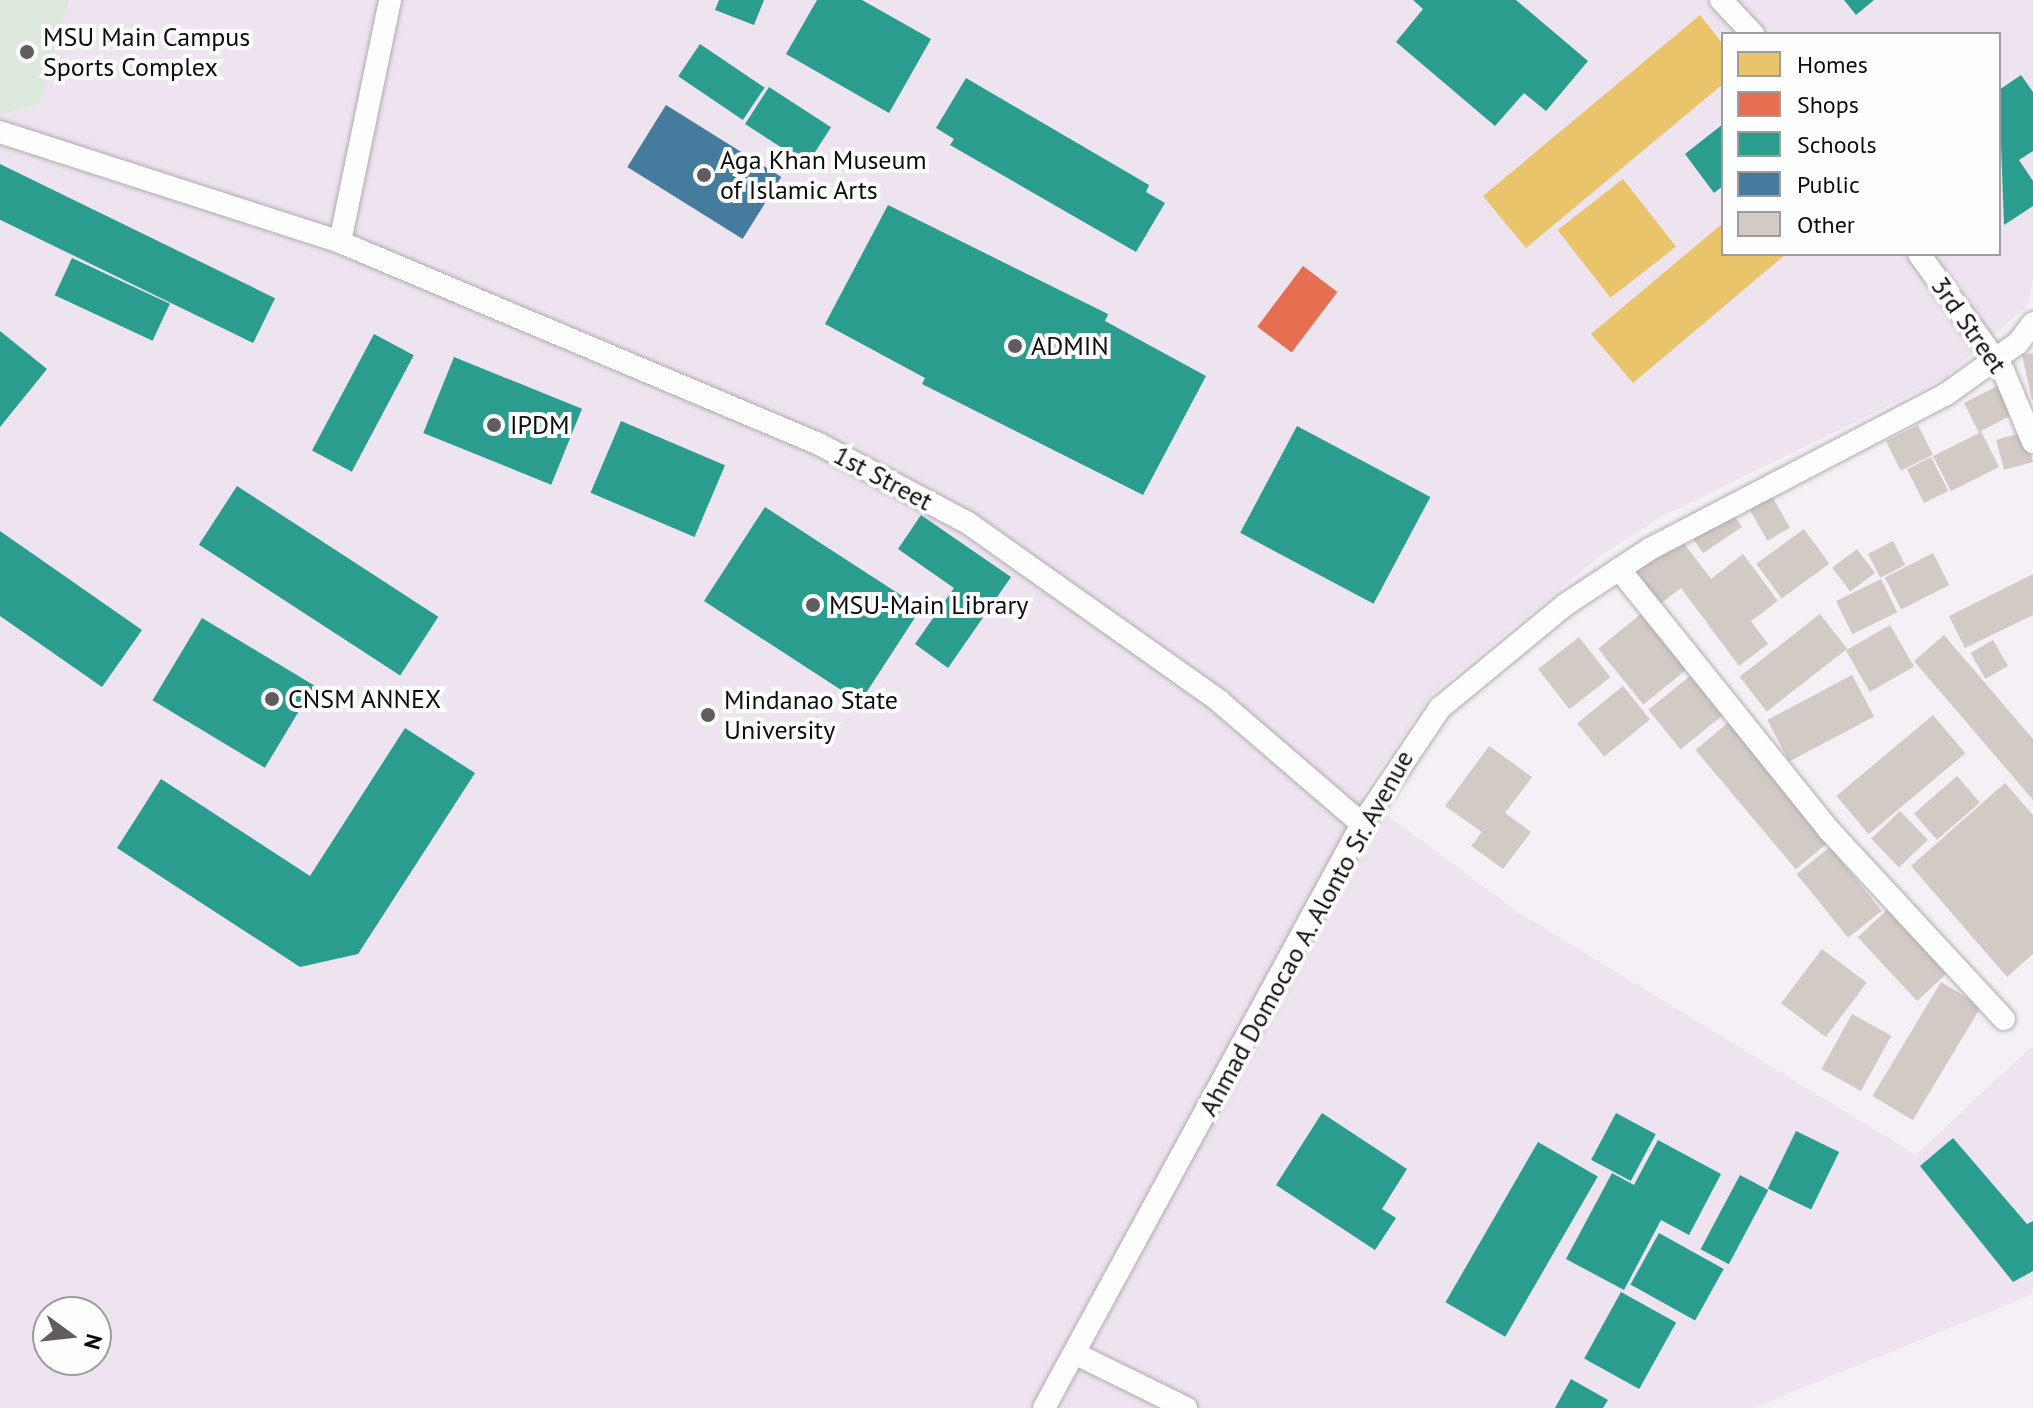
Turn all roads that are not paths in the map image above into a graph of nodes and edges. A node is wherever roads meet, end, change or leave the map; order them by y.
1 (390, 0) edge
2 (1721, 0) edge
3 (1751, 32) edge
4 (0, 132) edge
5 (340, 242) junction
6 (1920, 256) edge
7 (2033, 323) edge
8 (1996, 361) junction
9 (2033, 442) edge
10 (1619, 569) junction
11 (1362, 824) junction
12 (2004, 1019) dead end
13 (1074, 1353) junction
14 (1044, 1408) edge
15 (1186, 1408) edge

1 - 5 street
2 - 3 street
4 - 5 street, 1st Street
5 - 11 street, 1st Street
6 - 8 street, 3rd Street
7 - 8 street, Ahmad Domocao A. Alonto Sr. Avenue
8 - 9 street, 3rd Street
8 - 10 street, Ahmad Domocao A. Alonto Sr. Avenue
10 - 11 street, Ahmad Domocao A. Alonto Sr. Avenue
10 - 12 street
11 - 13 street, Ahmad Domocao A. Alonto Sr. Avenue
13 - 14 street, Ahmad Domocao A. Alonto Sr. Avenue
13 - 15 street

